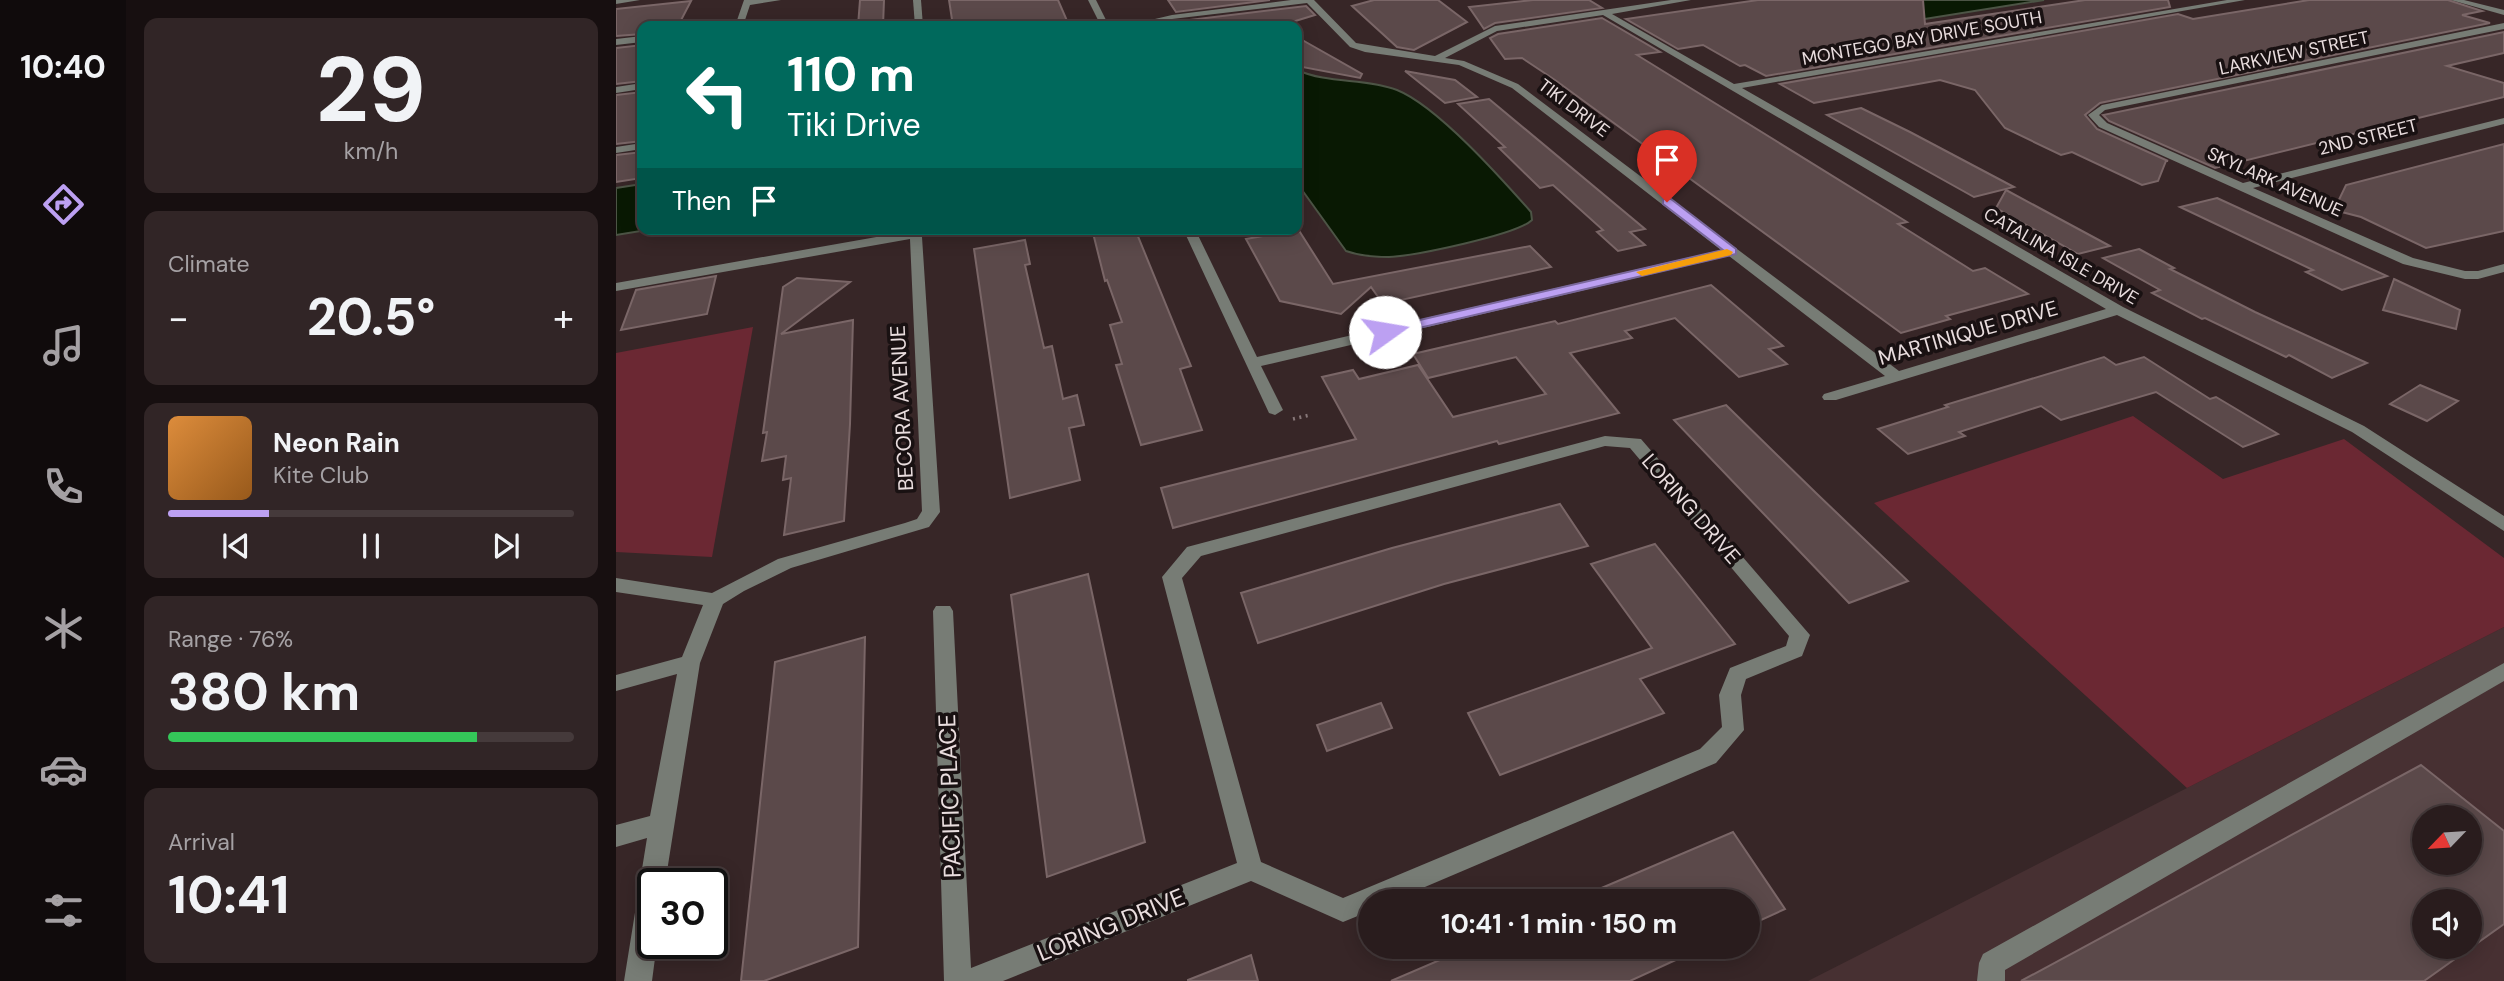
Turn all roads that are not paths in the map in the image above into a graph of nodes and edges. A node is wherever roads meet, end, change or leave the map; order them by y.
1 (636, 0) edge
2 (777, 0) edge
3 (916, 0) edge
4 (1092, 0) edge
5 (1309, 0) edge
6 (1687, 0) edge
7 (2455, 0) edge
8 (2233, 1) edge
9 (616, 2) edge
10 (748, 2) edge
11 (1603, 12) junction
12 (2504, 13) edge
13 (741, 21) edge
14 (918, 21) edge
15 (1102, 21) edge
16 (1153, 21) edge
17 (2504, 26) edge
18 (637, 39) edge
19 (616, 41) edge
20 (1438, 58) junction
21 (637, 87) edge
22 (1732, 87) junction
23 (616, 90) edge
24 (2093, 115) joint
25 (2504, 121) edge
26 (637, 147) edge
27 (616, 150) edge
28 (2242, 187) junction
29 (910, 235) edge
30 (916, 235) edge
31 (1192, 235) edge
32 (1732, 251) junction
33 (2504, 268) edge
34 (616, 287) edge
35 (2119, 310) junction
36 (1253, 363) junction
37 (1895, 376) junction
38 (1830, 397) dead end
39 (1275, 410) dead end
40 (2504, 525) edge
41 (616, 585) edge
42 (715, 600) junction
43 (943, 611) dead end
44 (690, 663) junction
45 (2504, 671) edge
46 (616, 683) edge
47 (660, 822) junction
48 (616, 836) edge
49 (1251, 869) junction
50 (638, 981) edge
51 (958, 981) edge
52 (971, 981) edge
53 (1991, 981) edge

1 - 9 street
2 - 10 street
3 - 14 street
4 - 15 street
5 - 16 street
5 - 20 street, TIKI DRIVE
6 - 11 street
7 - 12 street
8 - 22 street, MONTEGO BAY DRIVE SOUTH
10 - 13 street
11 - 20 street
11 - 22 street, CATALINA ISLE DRIVE
17 - 24 street, LARKVIEW STREET
18 - 19 street
20 - 32 street, TIKI DRIVE
21 - 23 street
22 - 35 street, CATALINA ISLE DRIVE
24 - 28 street, SKYLARK AVENUE
25 - 28 street, 2ND STREET
26 - 27 street
28 - 33 street, SKYLARK AVENUE
29 - 34 street
30 - 42 street, BECORA AVENUE
31 - 36 street
32 - 36 street
32 - 37 street, TIKI DRIVE
35 - 37 street, MARTINIQUE DRIVE
35 - 40 street, CATALINA ISLE DRIVE
36 - 39 street
37 - 38 street, MARTINIQUE DRIVE
41 - 42 street
42 - 44 street
43 - 51 street, PACIFIC PLACE
44 - 46 street
44 - 47 street
45 - 53 street
47 - 48 street
47 - 50 street
49 - 49 street, LORING DRIVE
49 - 52 street, LORING DRIVE

